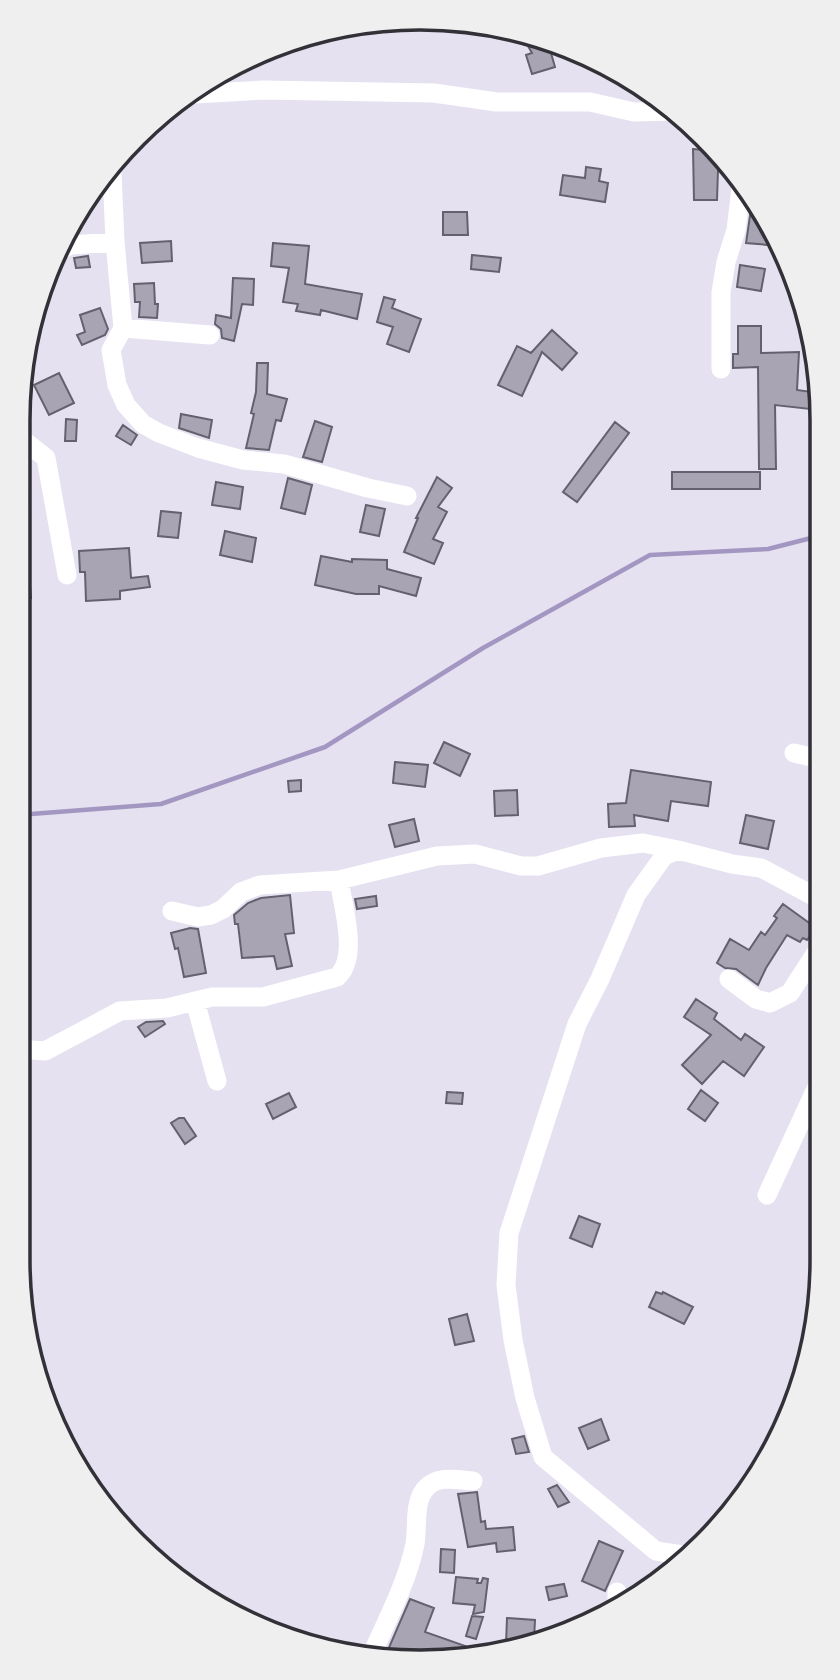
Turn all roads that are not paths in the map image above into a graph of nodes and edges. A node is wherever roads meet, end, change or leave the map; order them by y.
1 (207, 93) edge
2 (660, 111) edge
3 (112, 179) edge
4 (740, 197) edge
5 (115, 242) junction
6 (71, 245) edge
7 (124, 328) junction
8 (210, 335) dead end
9 (721, 369) dead end
10 (30, 445) edge
11 (407, 496) dead end
12 (67, 575) dead end
13 (794, 753) dead end
14 (810, 756) edge
15 (678, 850) junction
16 (339, 880) junction
17 (810, 894) edge
18 (172, 911) dead end
19 (810, 962) edge
20 (729, 979) dead end
21 (195, 1000) junction
22 (30, 1050) edge
23 (217, 1081) dead end
24 (810, 1102) edge
25 (767, 1195) dead end
26 (473, 1481) dead end
27 (676, 1554) edge
28 (376, 1648) edge

1 - 2 street
3 - 5 street
4 - 9 street
5 - 6 street
5 - 7 street
7 - 8 street
7 - 11 street
10 - 12 street
13 - 14 street
15 - 16 street
15 - 17 street
15 - 27 street
16 - 18 street
16 - 21 street
19 - 20 street
21 - 22 street
21 - 23 street
24 - 25 street
26 - 28 street

